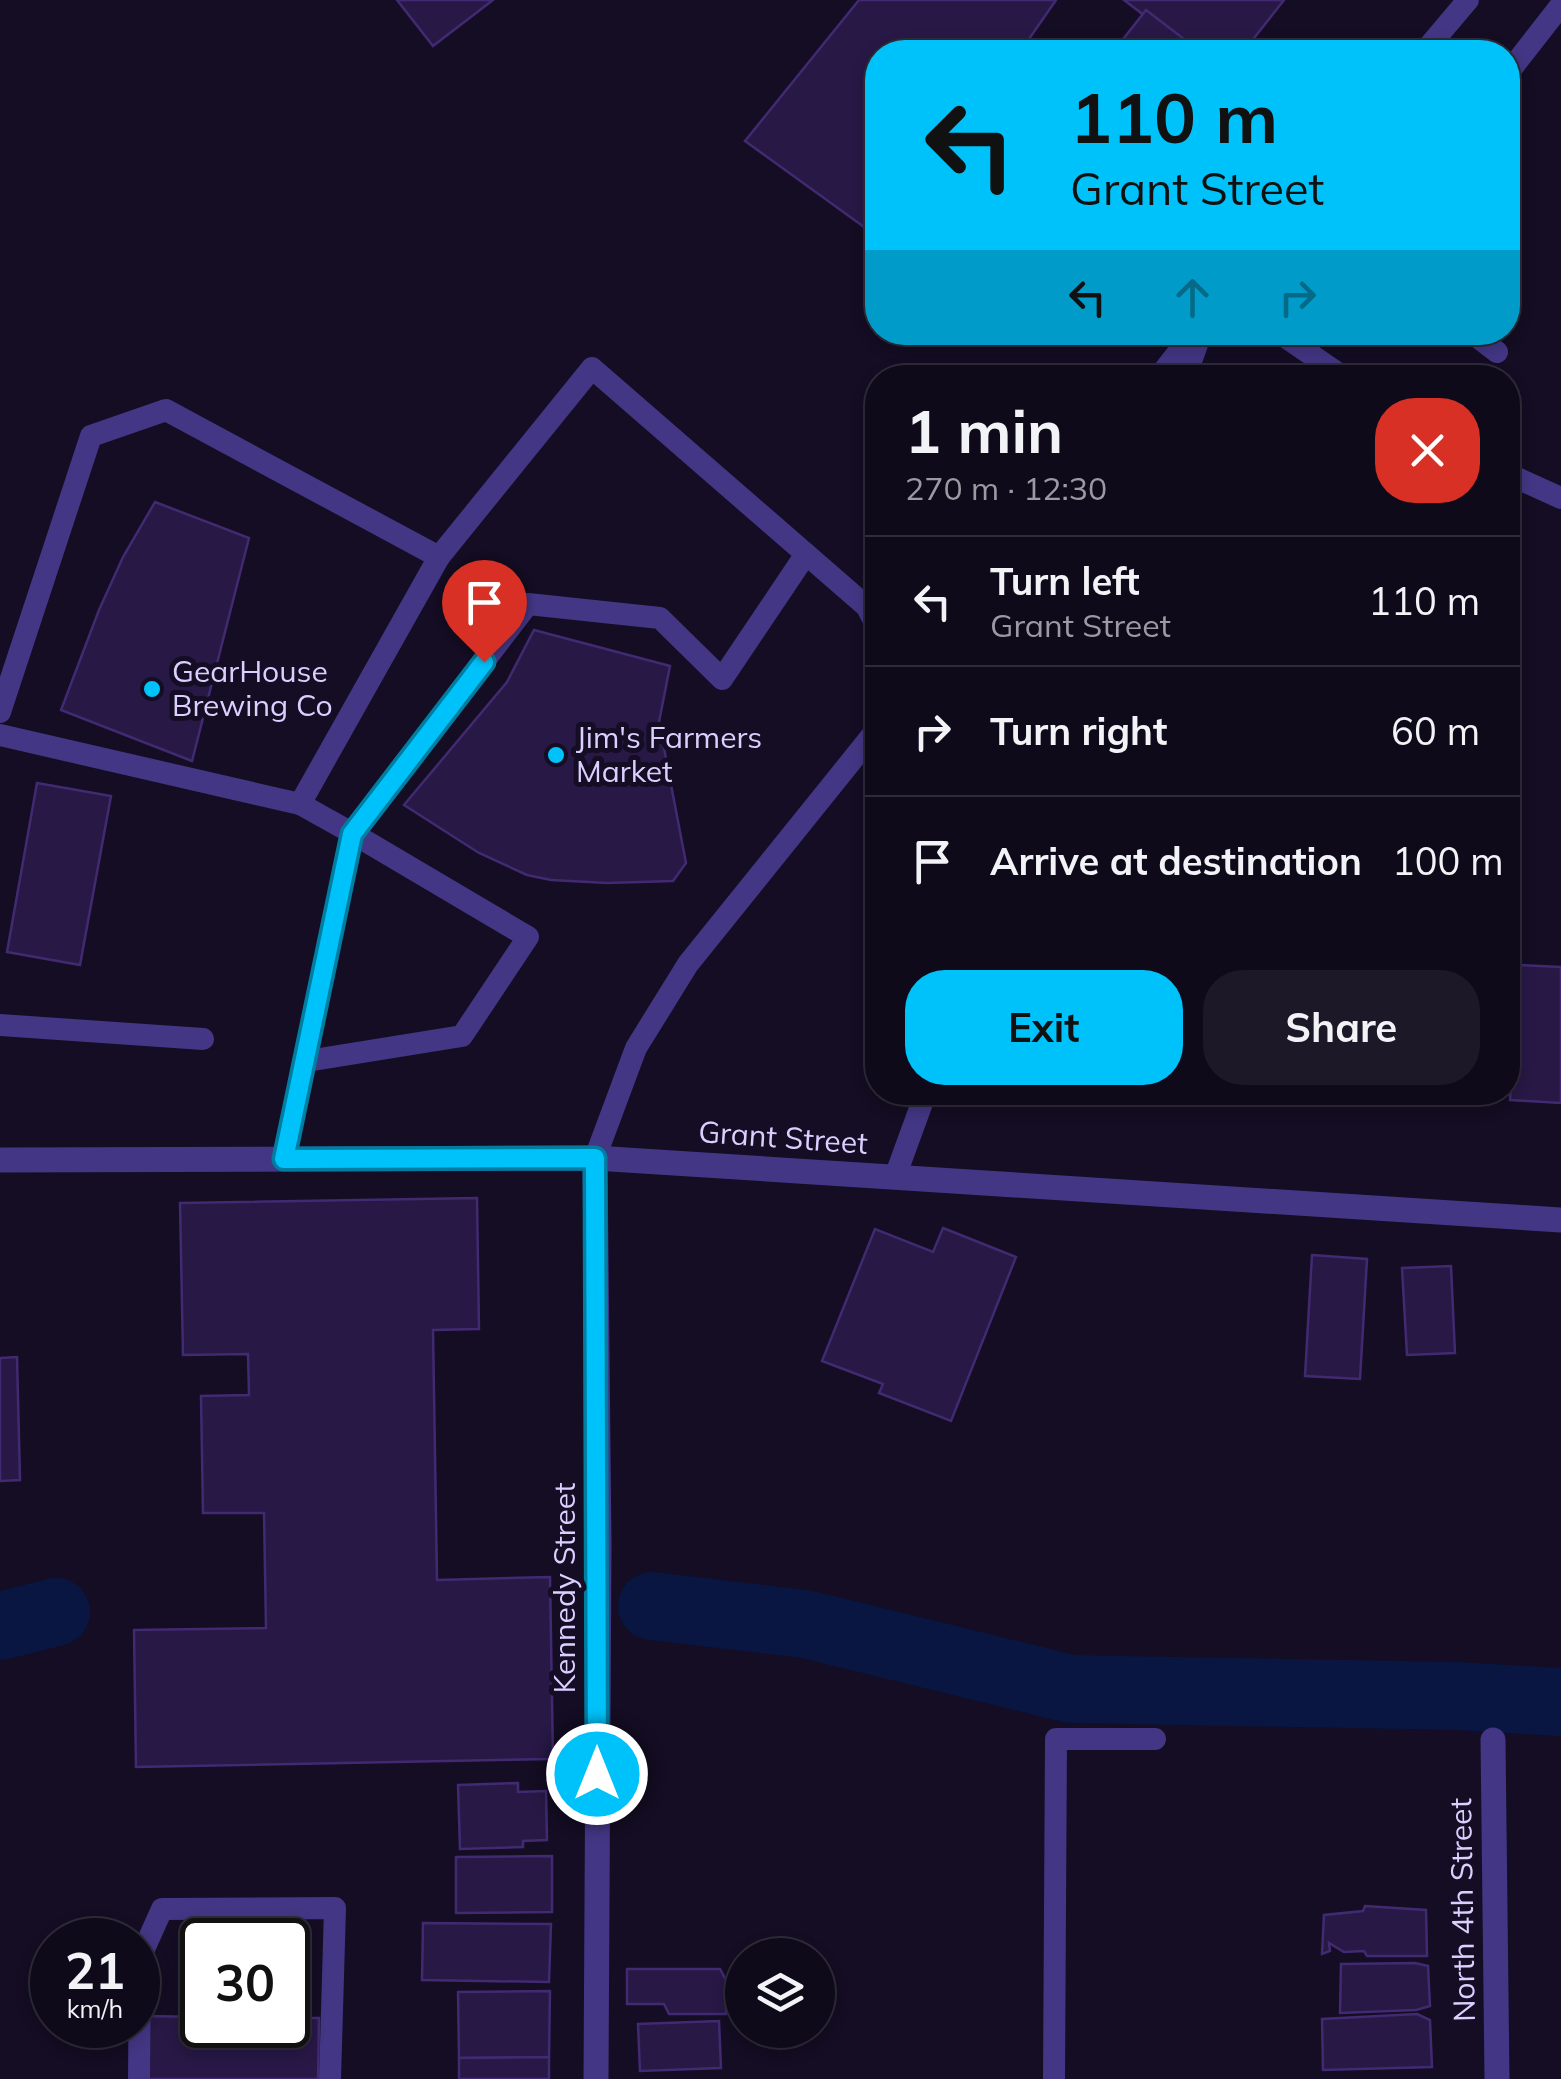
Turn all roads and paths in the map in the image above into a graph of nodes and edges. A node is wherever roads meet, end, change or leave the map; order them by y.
1 (1468, 0) edge
2 (1561, 5) edge
3 (1434, 40) edge
4 (1520, 58) edge
5 (1187, 345) edge
6 (1297, 345) edge
7 (1489, 345) edge
8 (1498, 352) dead end
9 (1169, 365) edge
10 (1325, 365) edge
11 (1520, 479) edge
12 (1561, 498) edge
13 (806, 554) junction
14 (439, 557) junction
15 (865, 605) edge
16 (24, 637) junction
17 (0, 638) edge
18 (0, 712) edge
19 (0, 736) edge
20 (865, 744) edge
21 (300, 804) junction
22 (352, 834) junction
23 (0, 1025) edge
24 (203, 1038) dead end
25 (307, 1060) junction
26 (921, 1105) edge
27 (595, 1158) junction
28 (284, 1159) junction
29 (0, 1160) edge
30 (895, 1178) junction
31 (1561, 1220) edge
32 (1155, 1738) dead end
33 (1494, 1740) dead end
34 (139, 2079) edge
35 (330, 2079) edge
36 (596, 2079) edge
37 (1054, 2079) edge
38 (1497, 2079) edge

1 - 3 lane
2 - 4 lane
5 - 9 lane
6 - 10 lane
7 - 8 lane
11 - 12 lane
13 - 14 lane
13 - 15 lane
13 - 22 lane
14 - 16 lane
14 - 21 lane
16 - 17 lane
16 - 18 lane
19 - 21 lane
20 - 27 lane
21 - 22 lane
22 - 25 lane
22 - 25 lane
23 - 24 lane
25 - 28 lane
26 - 30 lane
27 - 28 street, Grant Street
27 - 30 street, Grant Street
27 - 36 street, Kennedy Street
28 - 29 street, Grant Street
30 - 31 street, Grant Street
32 - 37 lane
33 - 38 street, North 4th Street
34 - 35 lane

